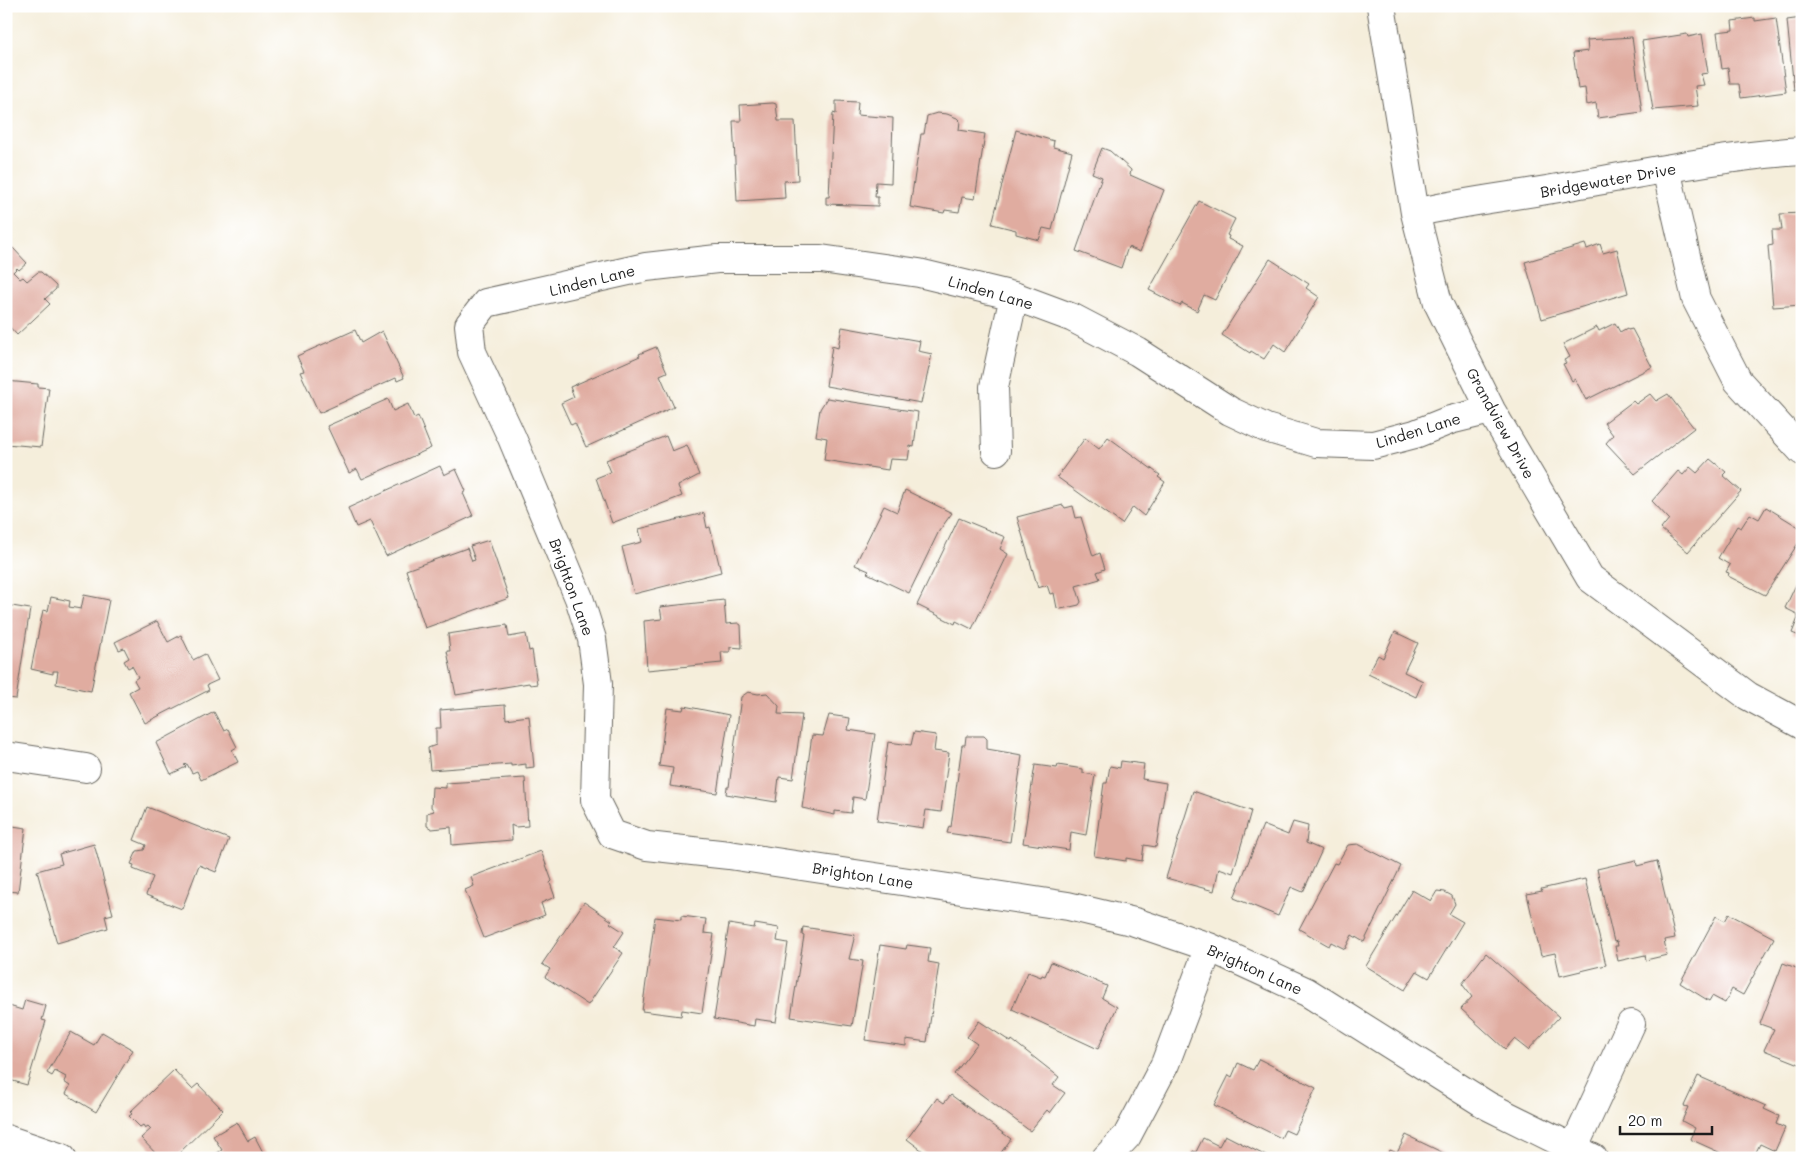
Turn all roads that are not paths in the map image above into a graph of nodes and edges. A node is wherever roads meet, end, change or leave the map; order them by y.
1 (1381, 6) edge
2 (1802, 151) edge
3 (1666, 169) junction
4 (1415, 213) junction
5 (1014, 296) junction
6 (469, 325) joint
7 (1491, 410) junction
8 (996, 451) dead end
9 (1802, 451) edge
10 (1802, 725) edge
11 (6, 756) edge
12 (86, 768) dead end
13 (1208, 947) junction
14 (1631, 1024) dead end
15 (6, 1139) edge
16 (1578, 1155) edge
17 (62, 1158) edge
18 (1106, 1158) edge

1 - 4 street, Grandview Drive
2 - 3 street, Bridgewater Drive
3 - 4 street, Bridgewater Drive
3 - 9 street
4 - 7 street, Grandview Drive
5 - 6 street, Linden Lane
5 - 7 street, Linden Lane
5 - 8 street
6 - 13 street, Brighton Lane
7 - 10 street, Grandview Drive
11 - 12 street
13 - 16 street, Brighton Lane
13 - 18 street
14 - 16 street
15 - 17 street

